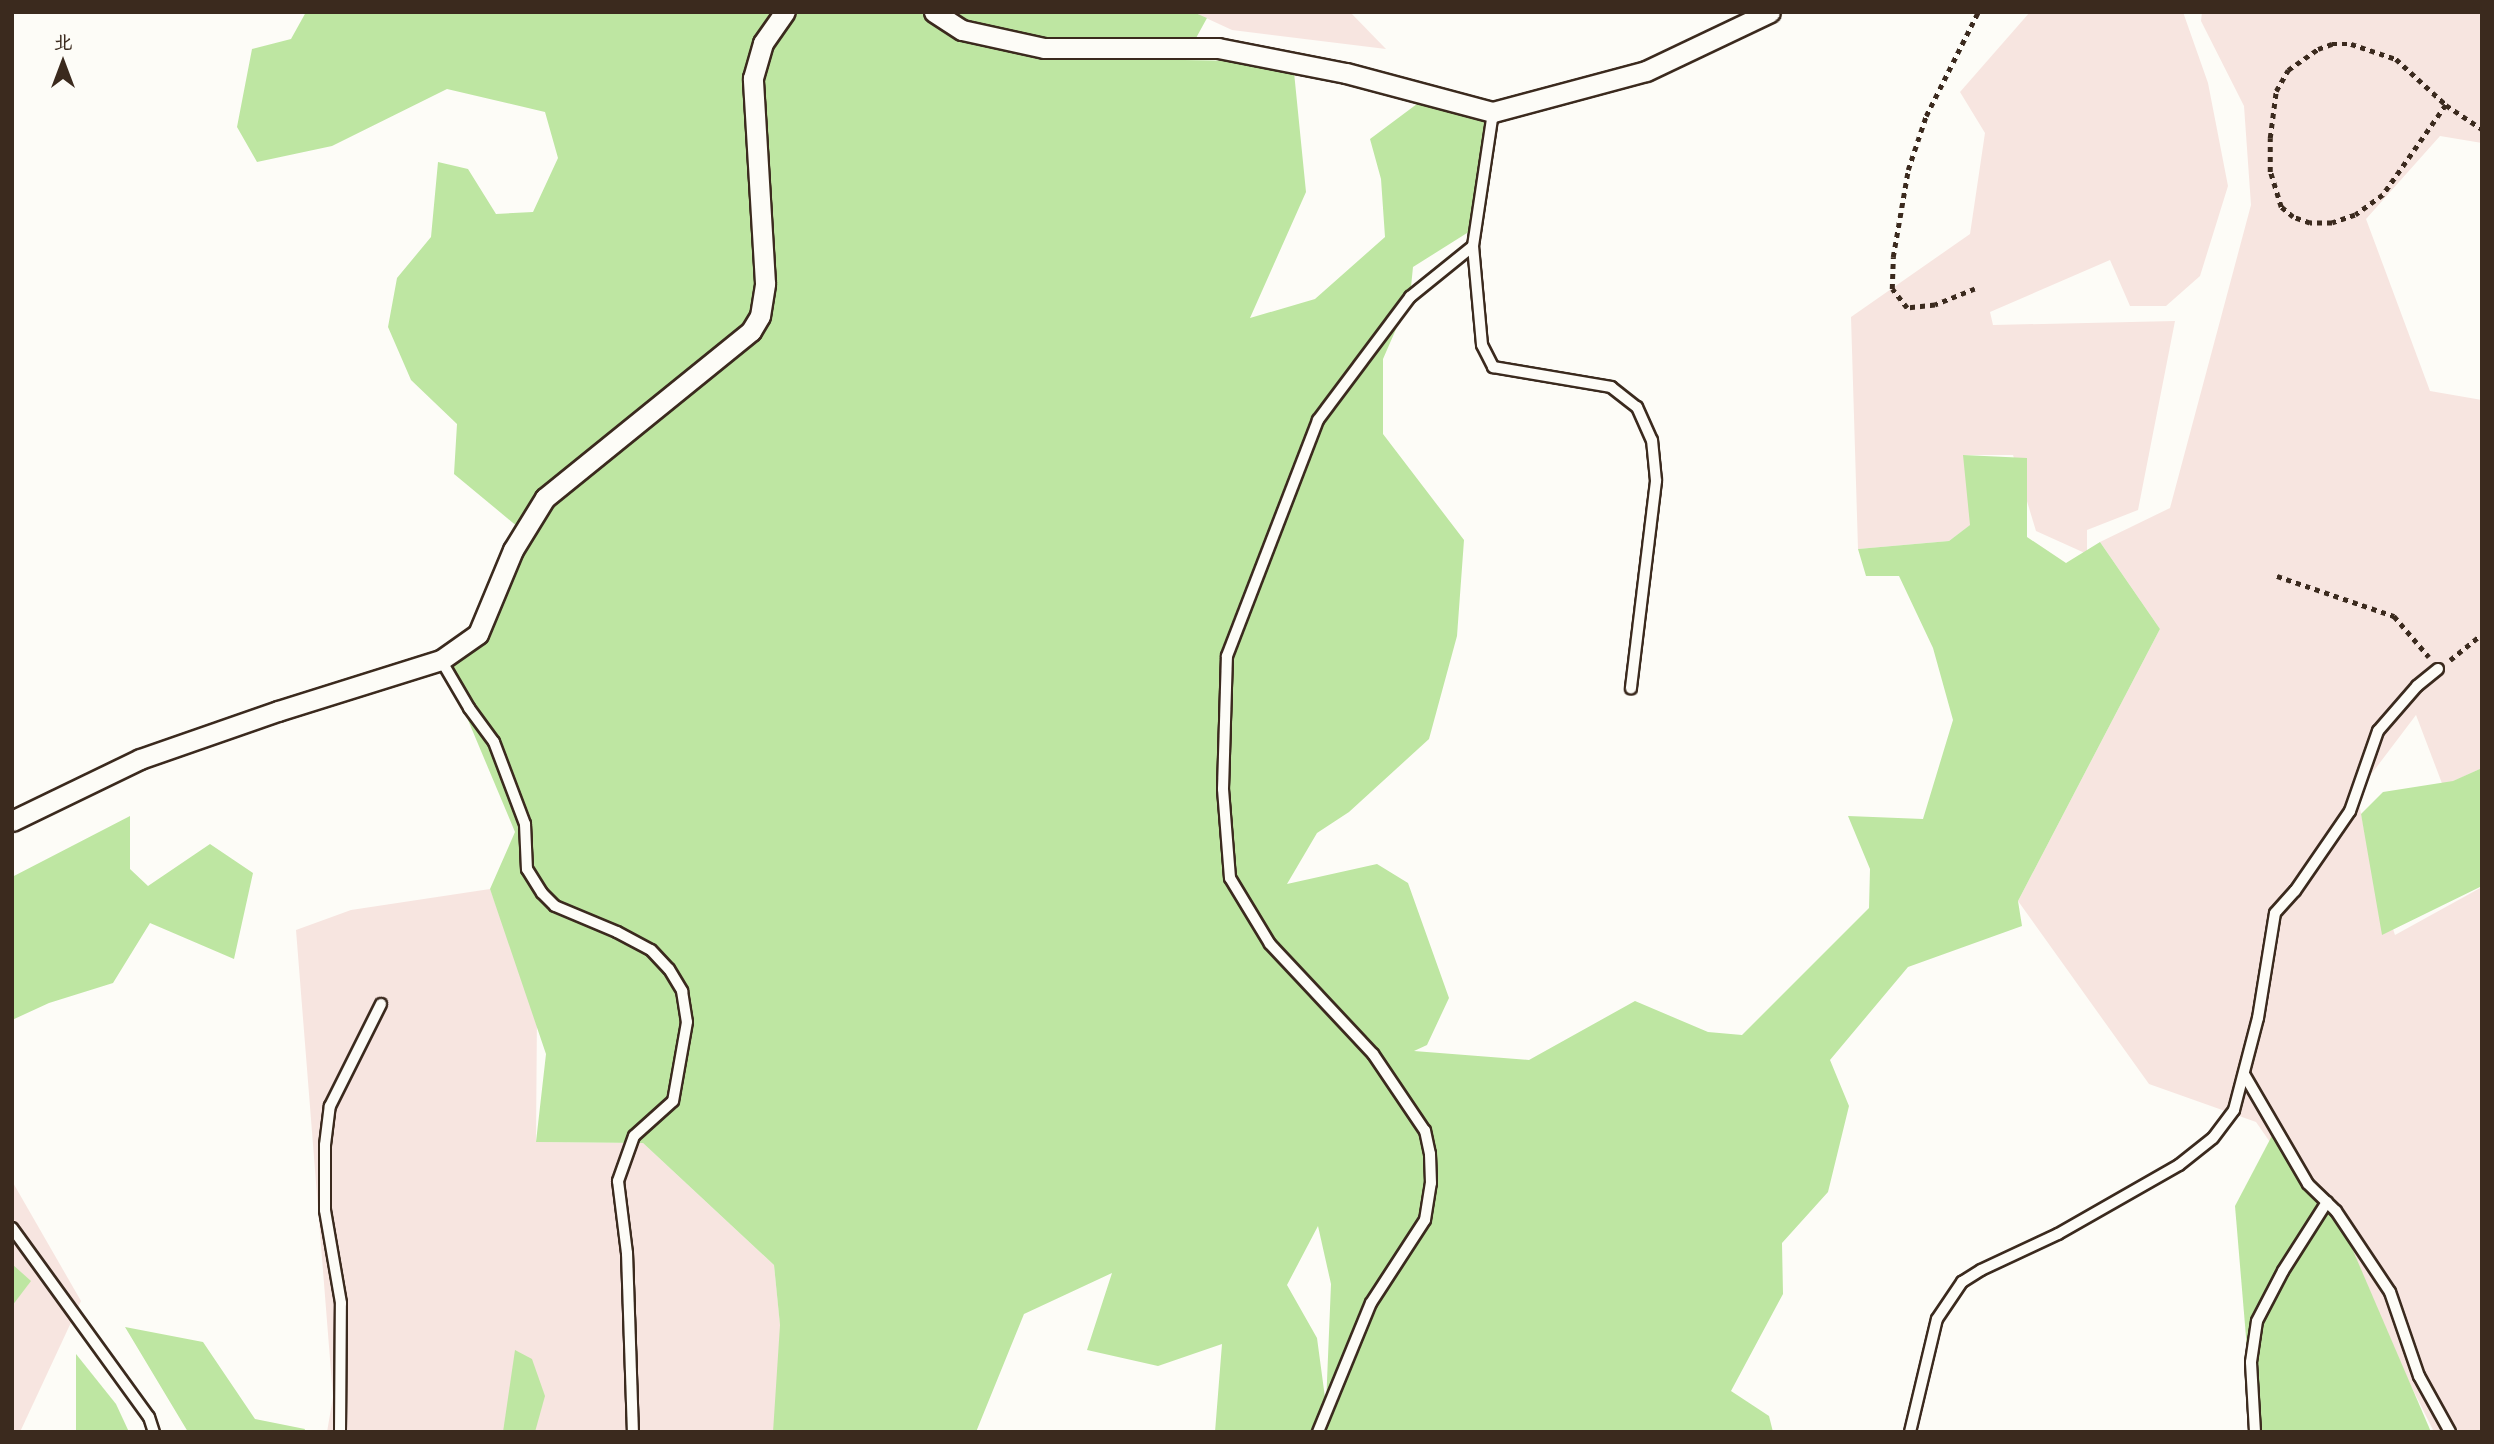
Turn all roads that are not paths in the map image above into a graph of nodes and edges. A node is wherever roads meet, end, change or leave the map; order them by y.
1 (785, 12) edge
2 (934, 12) edge
3 (1770, 12) edge
4 (1493, 112) junction
5 (1473, 246) junction
6 (441, 660) junction
7 (2438, 669) road end
8 (1631, 688) dead end
9 (12, 821) edge
10 (381, 1004) dead end
11 (2244, 1074) junction
12 (2327, 1202) junction
13 (12, 1228) edge
14 (154, 1432) edge
15 (340, 1432) edge
16 (633, 1432) edge
17 (1318, 1432) edge
18 (1910, 1432) edge
19 (2255, 1432) edge
20 (2450, 1432) edge

1 - 6 street
2 - 4 street
3 - 4 street
4 - 5 lane
5 - 8 lane
5 - 17 lane
6 - 9 street
6 - 16 lane
7 - 11 lane
10 - 15 lane
11 - 12 lane
11 - 18 lane
12 - 19 lane
12 - 20 lane
13 - 14 lane

